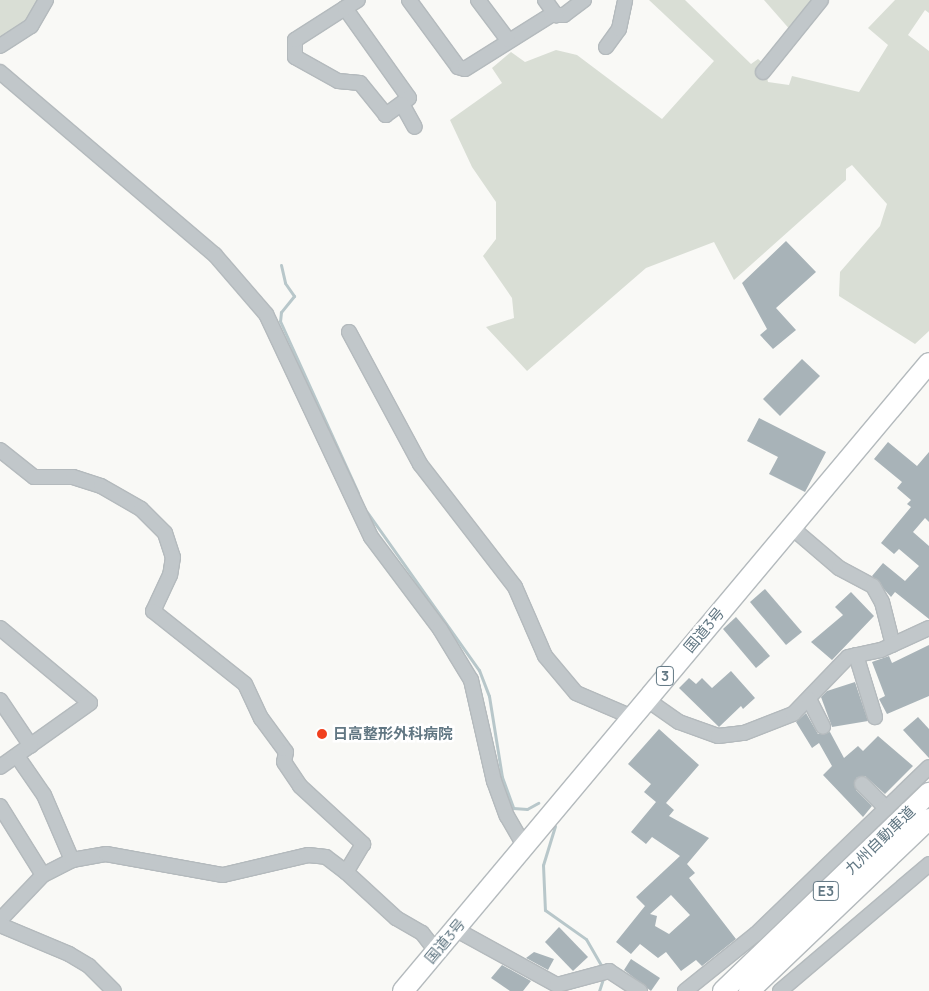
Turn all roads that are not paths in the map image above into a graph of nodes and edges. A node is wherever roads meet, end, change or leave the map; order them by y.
1 (46, 0) edge
2 (358, 0) edge
3 (409, 0) edge
4 (478, 0) edge
5 (545, 0) edge
6 (584, 0) edge
7 (821, 0) edge
8 (621, 3) edge
9 (346, 8) junction
10 (556, 15) junction
11 (508, 40) junction
12 (0, 46) edge
13 (606, 47) dead end
14 (0, 72) edge
15 (763, 72) dead end
16 (402, 104) junction
17 (415, 127) dead end
18 (350, 332) dead end
19 (929, 362) edge
20 (0, 450) edge
21 (791, 527) junction
22 (0, 628) edge
23 (929, 628) edge
24 (893, 645) junction
25 (856, 656) junction
26 (646, 699) junction
27 (809, 699) junction
28 (0, 700) edge
29 (632, 717) junction
30 (875, 718) dead end
31 (823, 727) dead end
32 (31, 746) junction
33 (17, 756) junction
34 (0, 767) edge
35 (929, 767) edge
36 (862, 784) dead end
37 (929, 793) edge
38 (0, 806) edge
39 (886, 808) junction
40 (929, 819) edge
41 (524, 846) junction
42 (72, 860) junction
43 (929, 864) edge
44 (346, 872) junction
45 (43, 875) junction
46 (0, 920) edge
47 (0, 925) edge
48 (455, 929) junction
49 (436, 951) junction
50 (114, 991) edge
51 (403, 991) edge
52 (640, 991) edge
53 (685, 991) edge
54 (723, 991) edge
55 (749, 991) edge
56 (780, 991) edge

1 - 12 street
2 - 9 street
3 - 11 street
4 - 11 street
5 - 10 street
6 - 10 street
7 - 15 street
8 - 13 street
9 - 16 street
9 - 16 street
10 - 11 street
14 - 41 street
16 - 17 street
18 - 29 street
19 - 21 highway, 国道3号 / 3
20 - 44 street
21 - 24 street
21 - 26 highway, 国道3号 / 3
22 - 32 street
23 - 24 street
24 - 25 street
25 - 27 street
25 - 30 street
26 - 27 street
26 - 29 highway, 国道3号 / 3
27 - 31 street
28 - 32 street
29 - 41 highway, 国道3号 / 3
32 - 33 street
33 - 34 street
33 - 42 street
35 - 39 street
36 - 39 street
37 - 54 highway, 九州自動車道 / E3
38 - 45 street
39 - 53 street
40 - 55 highway, 九州自動車道 / E3
41 - 48 highway, 国道3号 / 3
42 - 44 street
42 - 45 street
43 - 56 street
44 - 49 street
45 - 46 street
47 - 50 street
48 - 49 highway, 国道3号 / 3
48 - 52 street
49 - 51 highway, 国道3号 / 3

